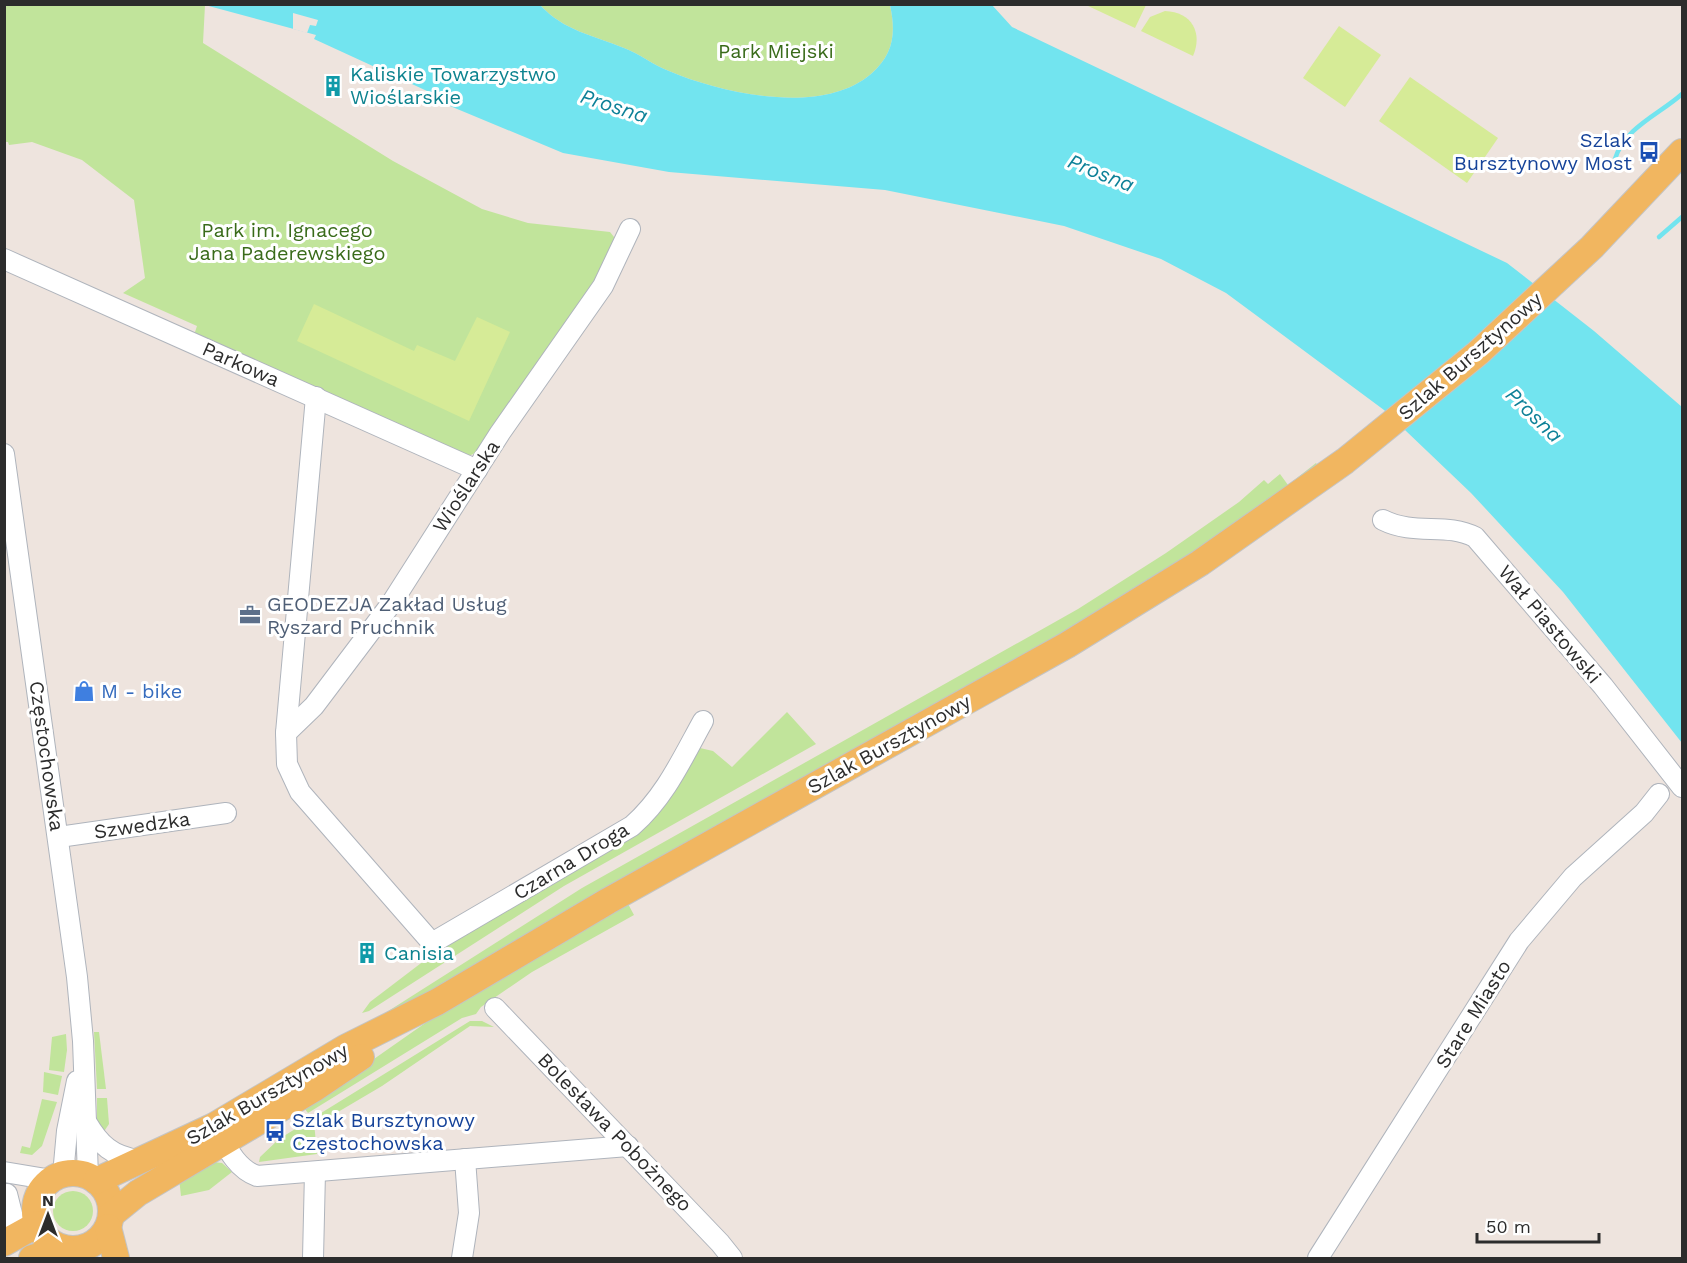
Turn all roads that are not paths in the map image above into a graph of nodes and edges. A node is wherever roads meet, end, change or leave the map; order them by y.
1 (1683, 152) edge
2 (630, 228) dead end
3 (4, 259) edge
4 (316, 397) junction
5 (4, 454) edge
6 (477, 470) junction
7 (8, 512) edge
8 (1383, 520) dead end
9 (703, 721) dead end
10 (286, 733) junction
11 (1683, 787) edge
12 (1659, 794) dead end
13 (226, 813) dead end
14 (58, 837) junction
15 (495, 1008) dead end
16 (83, 1058) junction
17 (86, 1122) junction
18 (219, 1135) junction
19 (628, 1146) junction
20 (465, 1159) junction
21 (138, 1160) junction
22 (4, 1172) edge
23 (315, 1172) junction
24 (75, 1178) junction
25 (6, 1193) edge
26 (110, 1221) junction
27 (37, 1222) junction
28 (6, 1242) edge
29 (78, 1252) edge
30 (32, 1258) edge
31 (116, 1258) edge
32 (313, 1258) edge
33 (462, 1258) edge
34 (732, 1258) edge
35 (1318, 1258) edge

1 - 18 main road, Szlak Bursztynowy
2 - 6 street, Wioślarska
3 - 4 street, Parkowa
4 - 6 street, Parkowa
4 - 10 street
5 - 7 street, Częstochowska
6 - 10 street, Wioślarska
7 - 14 street, Częstochowska
8 - 11 street, Wał Piastowski
9 - 10 street, Czarna Droga
12 - 35 street, Stare Miasto
13 - 14 street, Szwedzka
14 - 16 street, Częstochowska
15 - 19 street, Bolesława Pobożnego
16 - 17 street, Częstochowska
16 - 24 street, Częstochowska
17 - 21 street
17 - 24 street, Częstochowska
18 - 21 main road, Szlak Bursztynowy
18 - 23 street
18 - 26 main road, Szlak Bursztynowy
19 - 20 street
19 - 34 street, Bolesława Pobożnego
20 - 23 street
20 - 33 street
21 - 24 main road, Szlak Bursztynowy
22 - 24 street
23 - 32 street
24 - 26 main road
24 - 27 main road
25 - 27 street
25 - 28 street
26 - 29 main road
26 - 31 main road
27 - 28 main road
27 - 29 main road
29 - 30 main road

